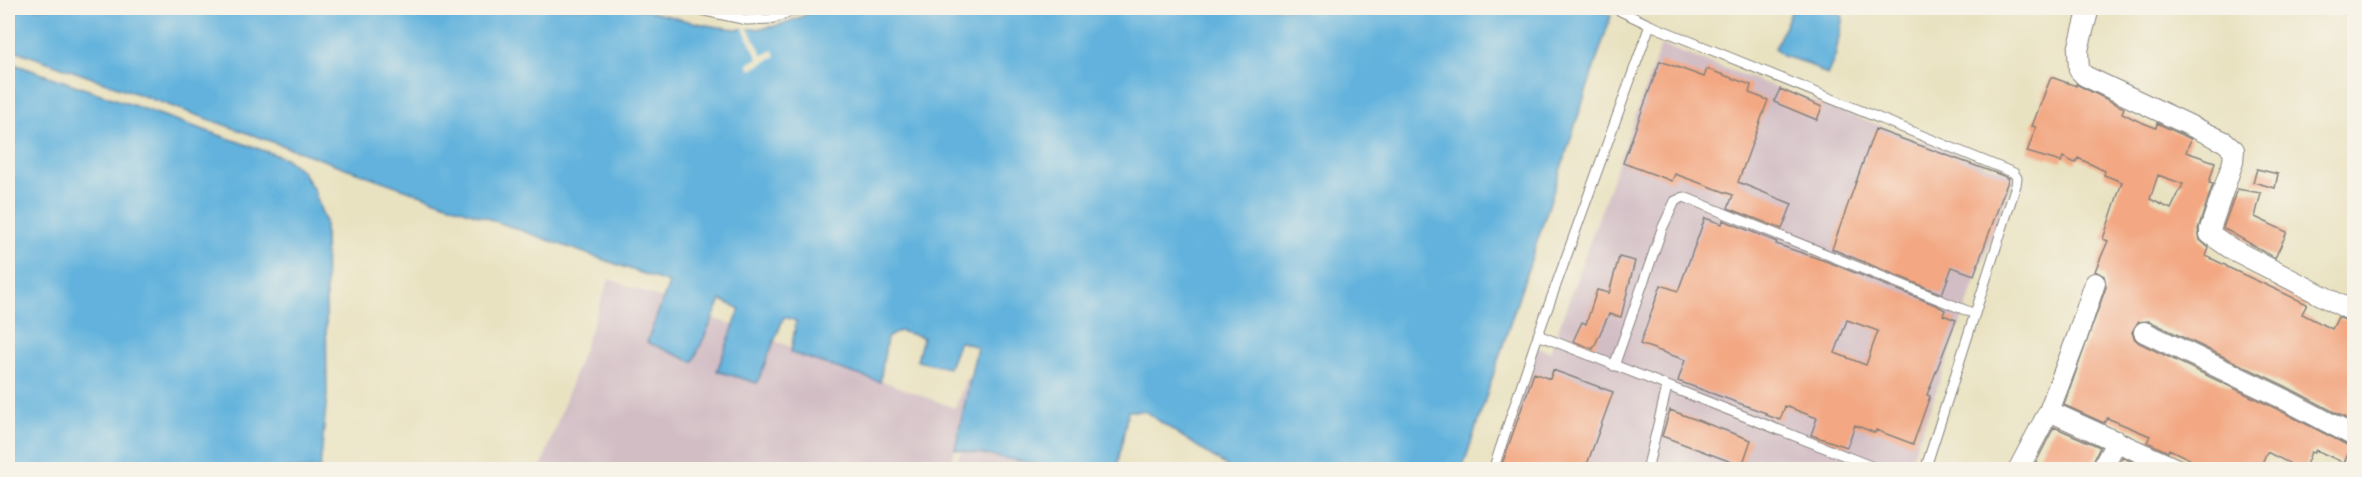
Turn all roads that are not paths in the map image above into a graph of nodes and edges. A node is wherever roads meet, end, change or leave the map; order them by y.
1 (690, 8) edge
2 (801, 8) edge
3 (1614, 8) edge
4 (2089, 8) edge
5 (724, 12) edge
6 (1650, 25) junction
7 (2095, 283) dead end
8 (2355, 312) edge
9 (1975, 314) junction
10 (2144, 332) dead end
11 (1538, 335) junction
12 (1614, 366) junction
13 (1667, 387) junction
14 (2049, 411) junction
15 (2355, 436) edge
16 (2117, 441) junction
17 (1493, 470) edge
18 (1647, 470) edge
19 (1881, 470) edge
20 (1925, 470) edge
21 (2018, 470) edge
22 (2101, 470) edge
23 (2179, 470) edge

1 - 5 lane
2 - 5 lane
3 - 6 lane
4 - 8 street
6 - 9 lane
6 - 11 lane
7 - 14 street
9 - 12 lane
9 - 20 lane
10 - 15 street
11 - 12 lane
11 - 17 lane
12 - 13 lane
13 - 18 lane
13 - 19 lane
14 - 16 street
14 - 21 street
16 - 22 street
16 - 23 street

